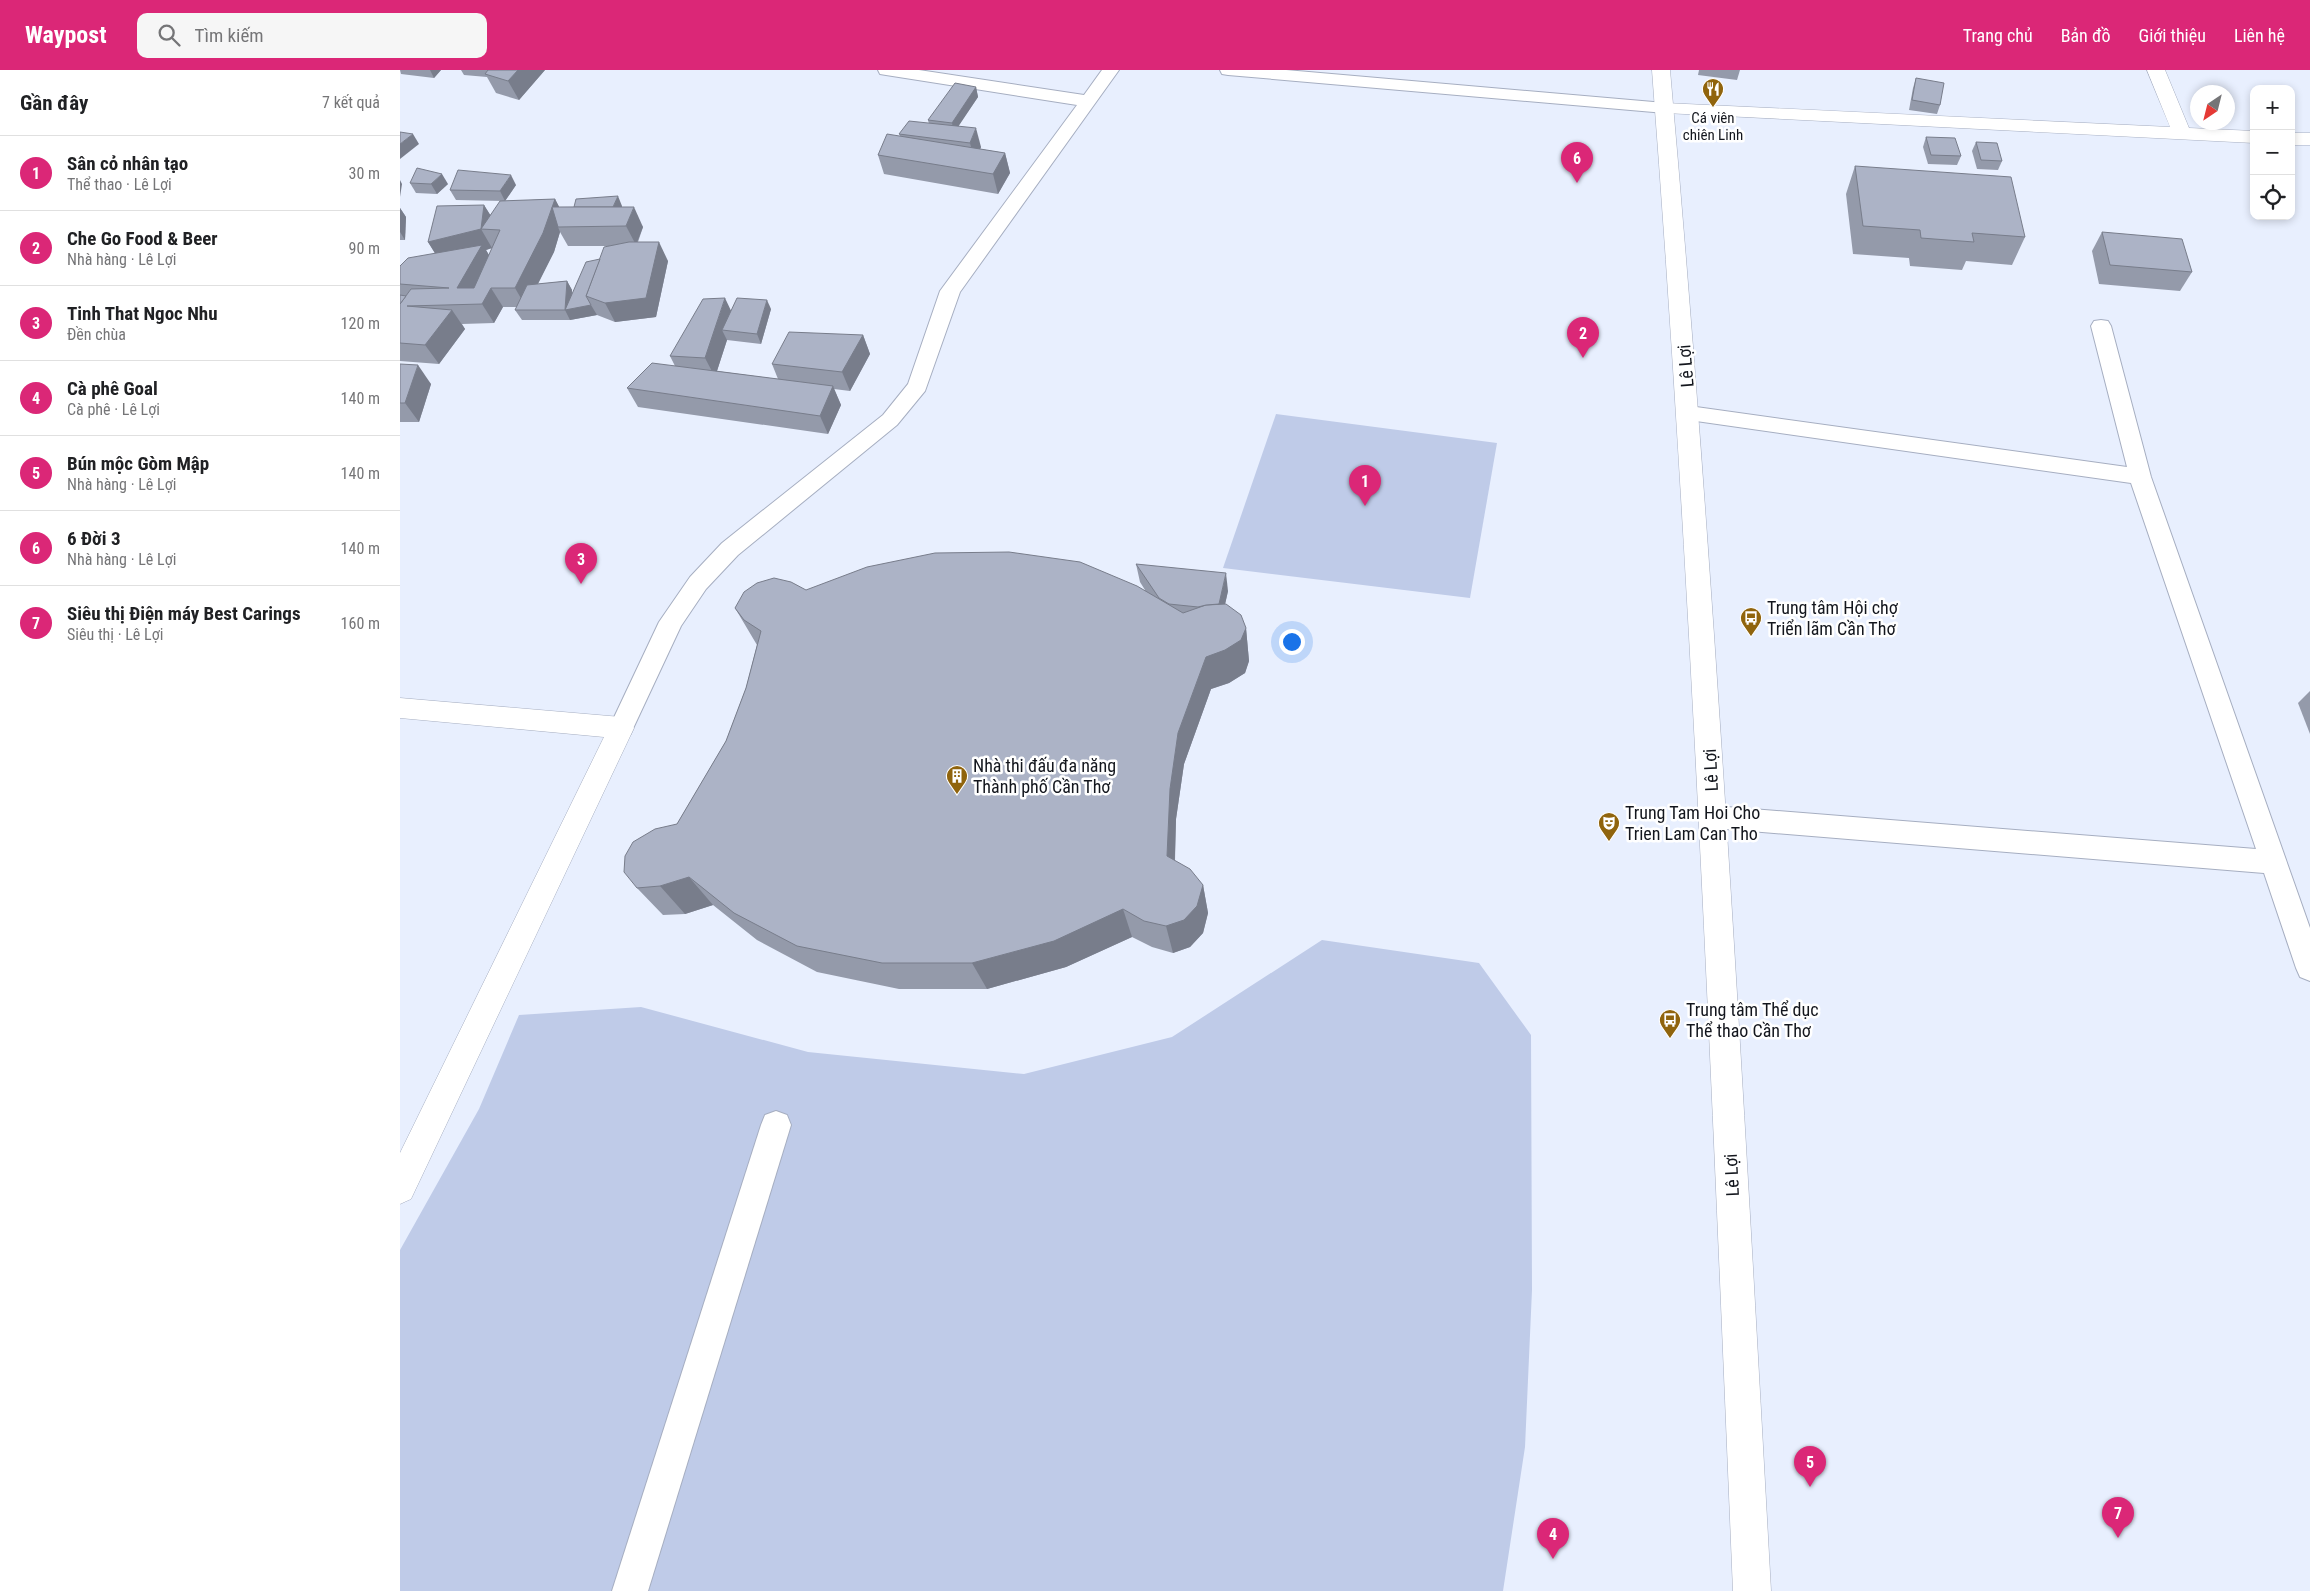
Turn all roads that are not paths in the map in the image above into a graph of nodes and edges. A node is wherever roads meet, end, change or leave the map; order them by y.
1 (886, 70) edge
2 (1111, 70) edge
3 (1228, 70) edge
4 (1661, 70) edge
5 (2156, 70) edge
6 (1088, 101) junction
7 (1665, 108) junction
8 (2182, 134) junction
9 (2250, 137) edge
10 (2295, 139) edge
11 (2310, 139) edge
12 (2101, 326) dead end
13 (1689, 413) junction
14 (2140, 477) junction
15 (400, 708) edge
16 (621, 728) junction
17 (1714, 817) junction
18 (2274, 862) junction
19 (2310, 968) edge
20 (776, 1126) dead end
21 (400, 1188) edge
22 (630, 1591) edge
23 (1752, 1591) edge

1 - 6 lane
2 - 6 lane
3 - 7 lane
4 - 7 street, Lê Lợi
5 - 8 street
6 - 16 lane
7 - 8 street
7 - 13 street, Lê Lợi
8 - 9 street
10 - 11 street
12 - 14 lane
13 - 14 lane
13 - 17 street, Lê Lợi
14 - 18 lane
15 - 16 street
16 - 21 street
17 - 18 lane
17 - 23 street, Lê Lợi
18 - 19 lane
20 - 22 lane

